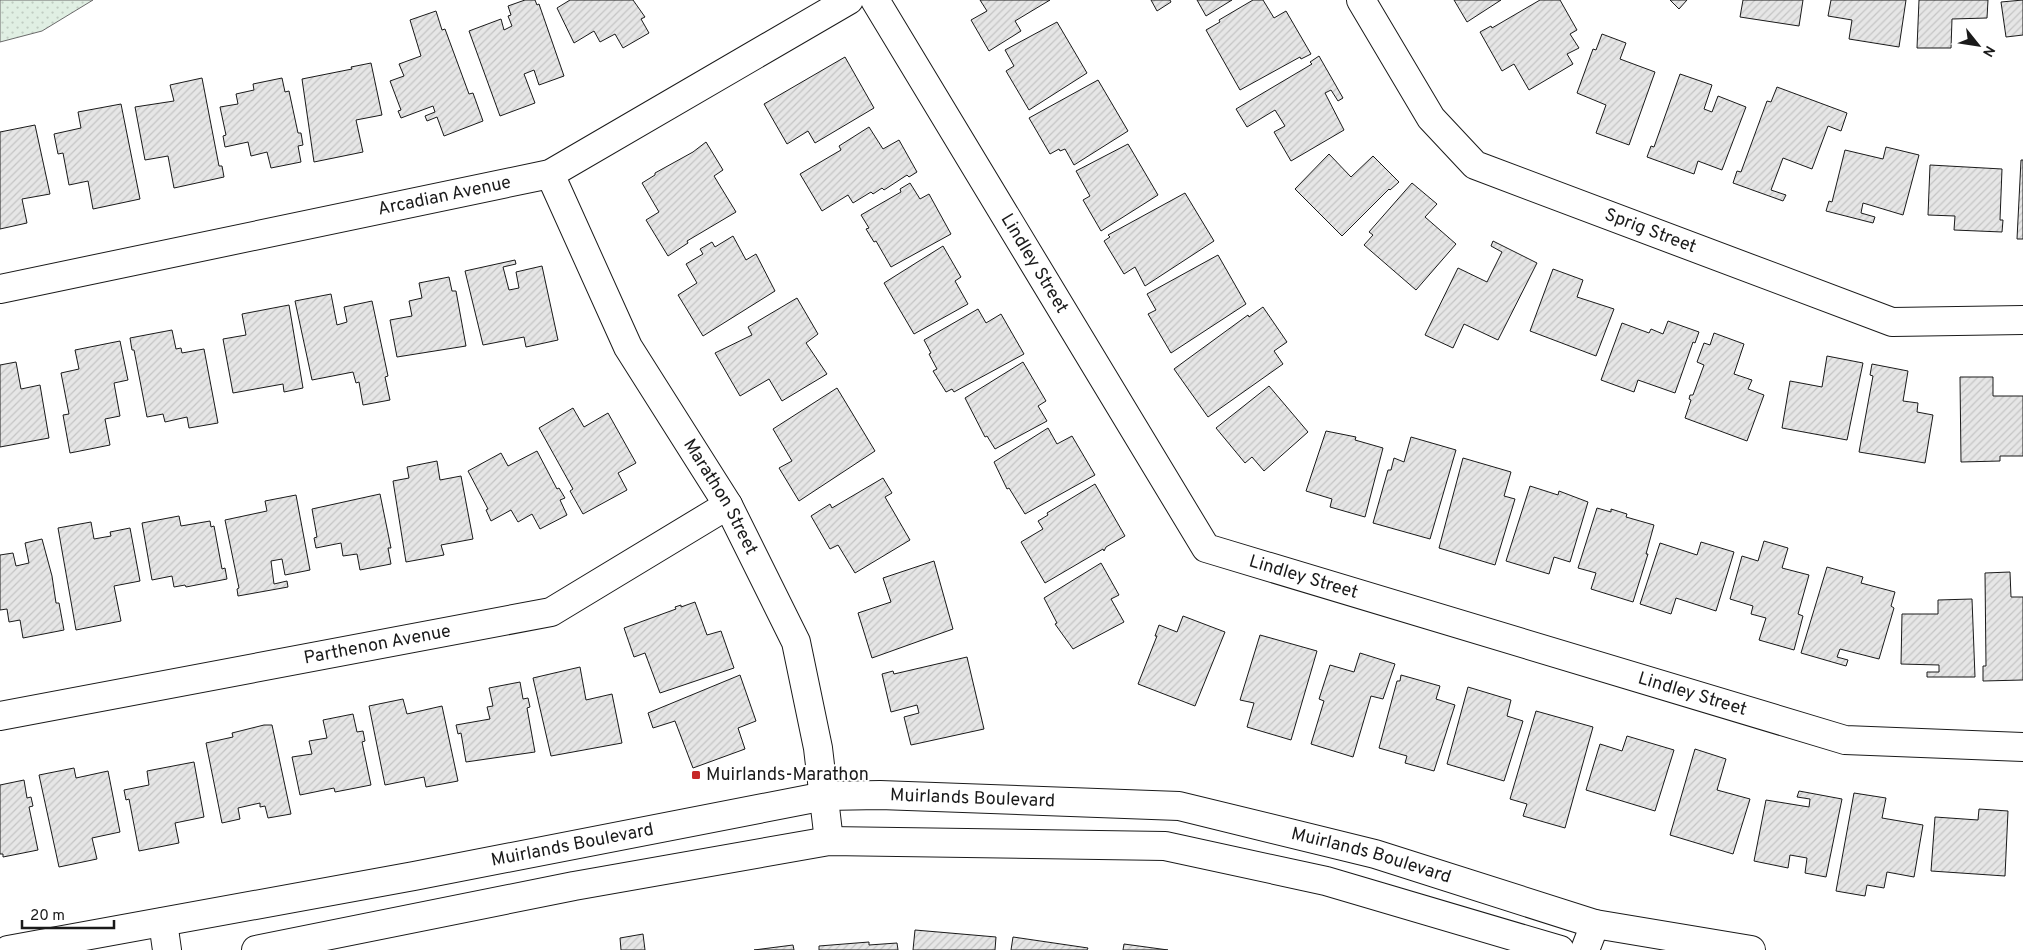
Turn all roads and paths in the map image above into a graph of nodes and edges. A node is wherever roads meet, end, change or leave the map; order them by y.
1 (849, 0) edge
2 (875, 0) edge
3 (1361, 0) edge
4 (550, 174) junction
5 (0, 289) edge
6 (2023, 320) edge
7 (728, 505) junction
8 (0, 716) edge
9 (2023, 747) edge
10 (825, 796) junction
11 (829, 840) junction
12 (163, 922) junction
13 (1595, 924) junction
14 (8, 950) edge
15 (167, 950) edge
16 (256, 950) edge
17 (1560, 950) edge
18 (1585, 950) edge
19 (1751, 950) edge

1 - 4 street, Arcadian Avenue
2 - 9 street, Lindley Street
3 - 6 street, Sprig Street
4 - 5 street, Arcadian Avenue
4 - 7 street, Marathon Street
7 - 8 street, Parthenon Avenue
7 - 10 street, Marathon Street
10 - 11 street, Marathon Street
10 - 12 street, Muirlands Boulevard
10 - 13 street, Muirlands Boulevard
11 - 16 street, Muirlands Boulevard
11 - 17 street, Muirlands Boulevard
12 - 14 street, Muirlands Boulevard
12 - 15 street
13 - 18 street
13 - 19 street, Muirlands Boulevard

